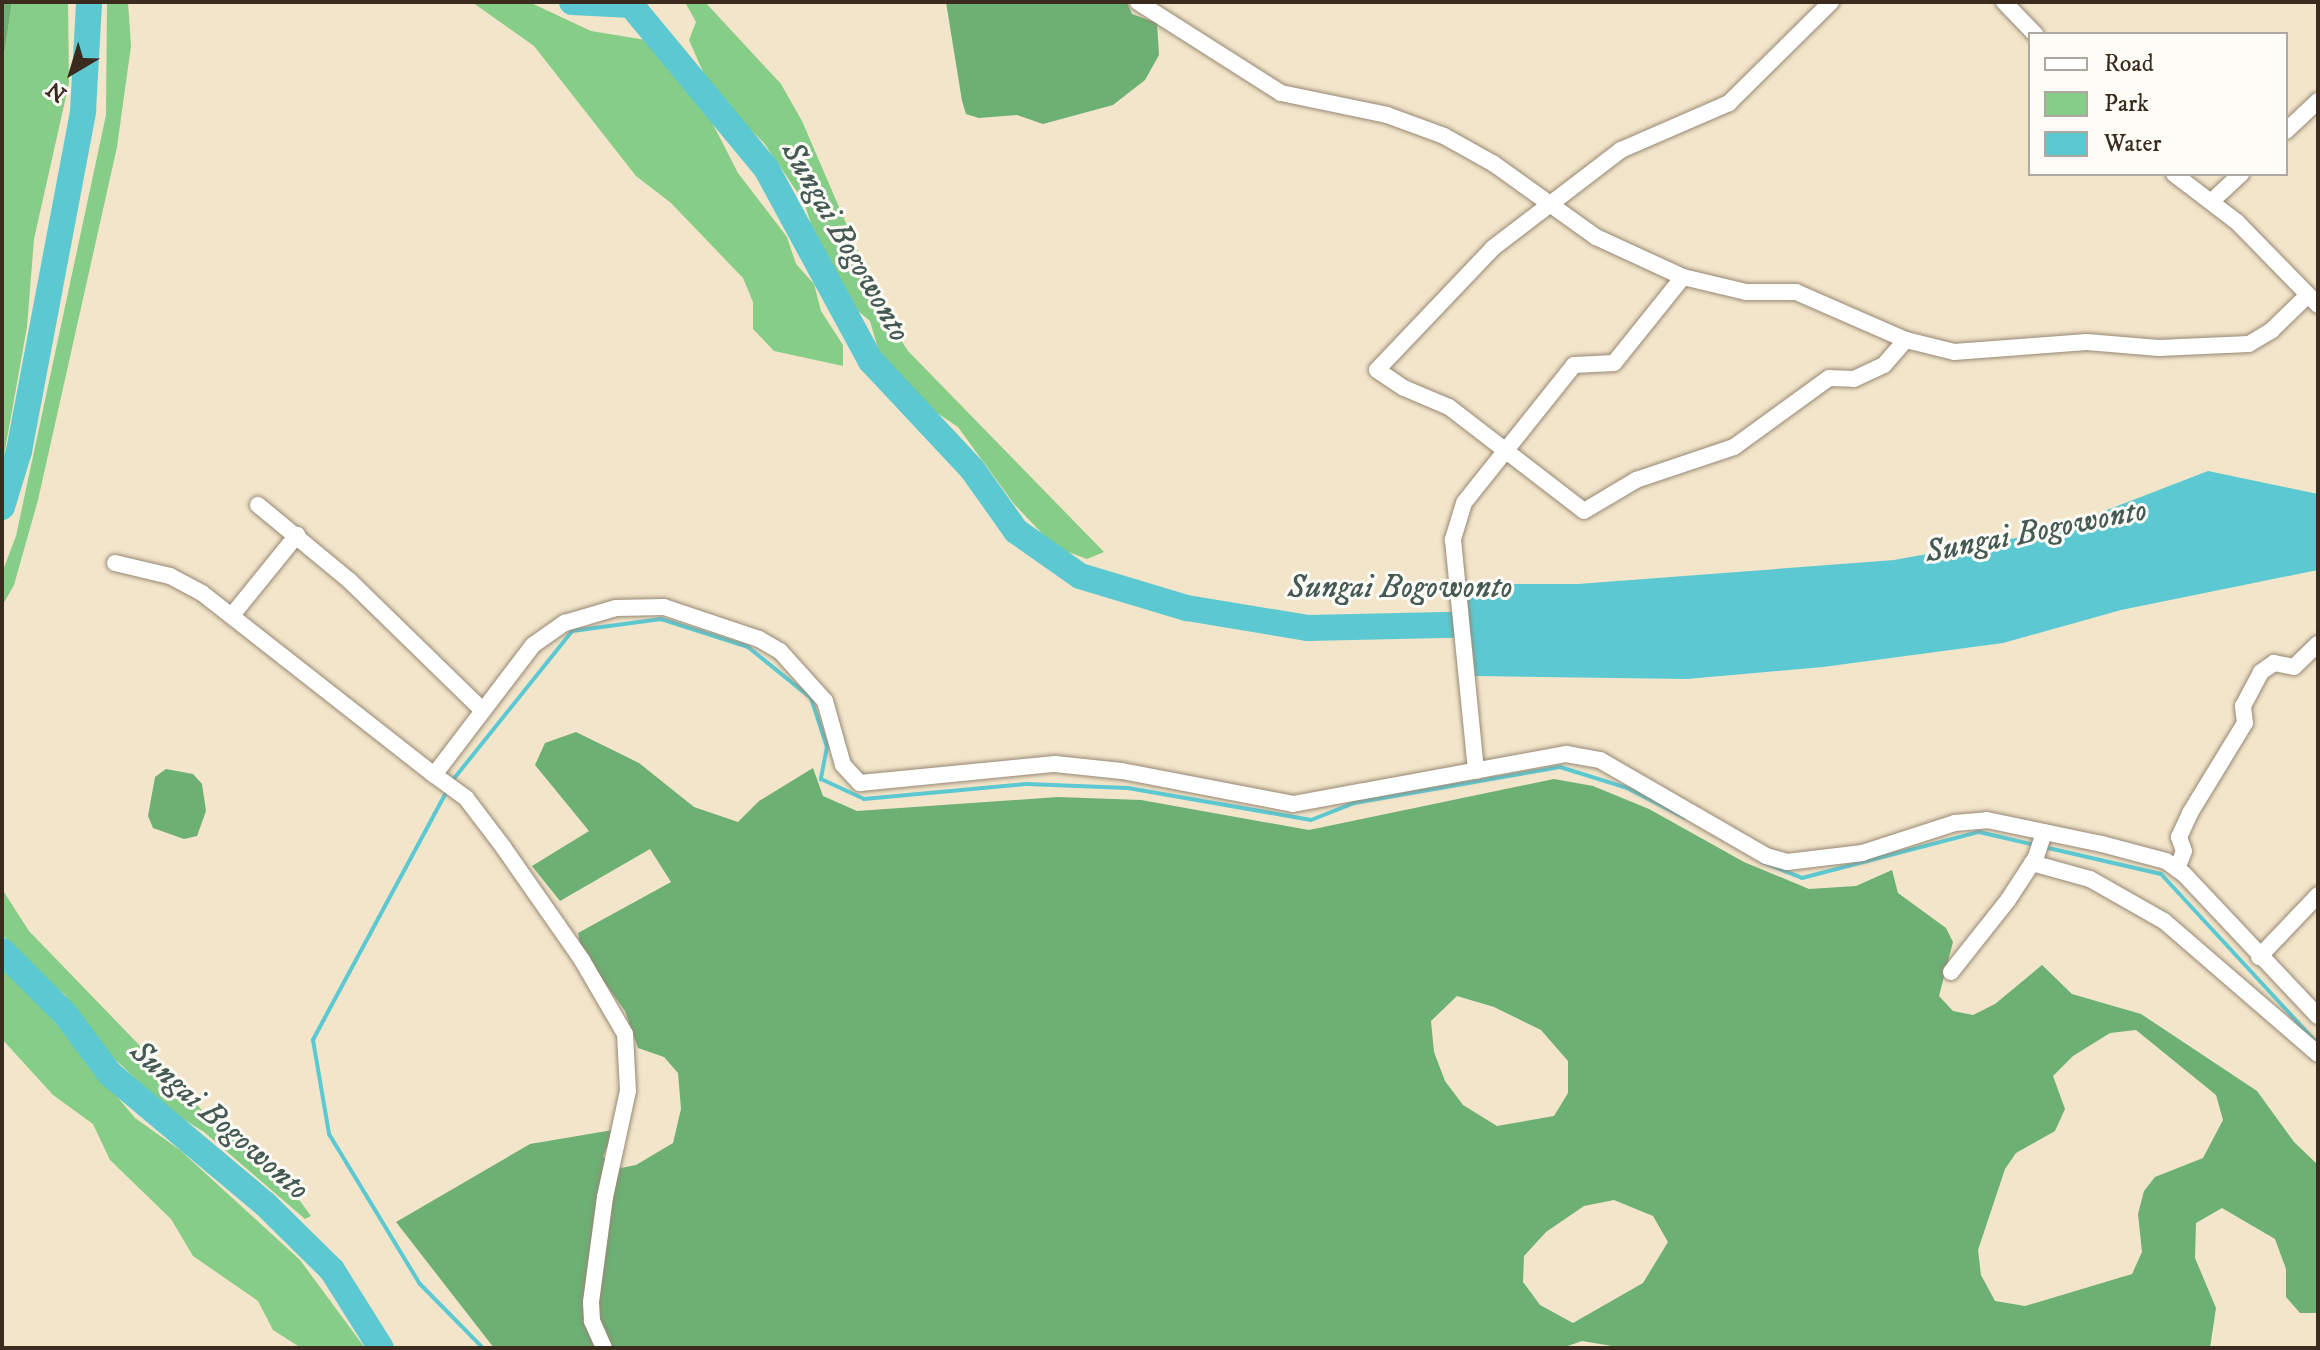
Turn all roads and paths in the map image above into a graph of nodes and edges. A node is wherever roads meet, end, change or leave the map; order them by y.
1 (1138, 2) edge
2 (1831, 2) edge
3 (2004, 2) edge
4 (2033, 32) edge
5 (2318, 101) edge
6 (2288, 129) edge
7 (2177, 176) edge
8 (2239, 176) edge
9 (2212, 201) junction
10 (1549, 205) junction
11 (1683, 277) junction
12 (2313, 300) edge
13 (1906, 340) junction
14 (1506, 448) junction
15 (258, 505) dead end
16 (297, 535) junction
17 (115, 563) dead end
18 (233, 614) junction
19 (2318, 644) edge
20 (482, 710) junction
21 (1476, 771) junction
22 (438, 778) junction
23 (2043, 834) junction
24 (2034, 860) junction
25 (2177, 869) junction
26 (2318, 895) edge
27 (2259, 957) junction
28 (1951, 972) dead end
29 (2318, 1016) edge
30 (2318, 1054) edge
31 (604, 1348) edge

1 - 10 street
2 - 10 street
3 - 4 street
5 - 6 street
7 - 9 street
8 - 9 street
9 - 12 street
10 - 11 street
10 - 14 street
11 - 13 street
11 - 14 street
12 - 13 street
13 - 14 street
14 - 21 street
15 - 16 street
16 - 18 street
16 - 20 street
17 - 18 street
18 - 22 street
19 - 25 street
20 - 21 street
20 - 22 street
21 - 23 street
22 - 31 street
23 - 24 street
23 - 25 street
24 - 28 street
24 - 30 street
25 - 27 street
26 - 27 street
27 - 29 street

